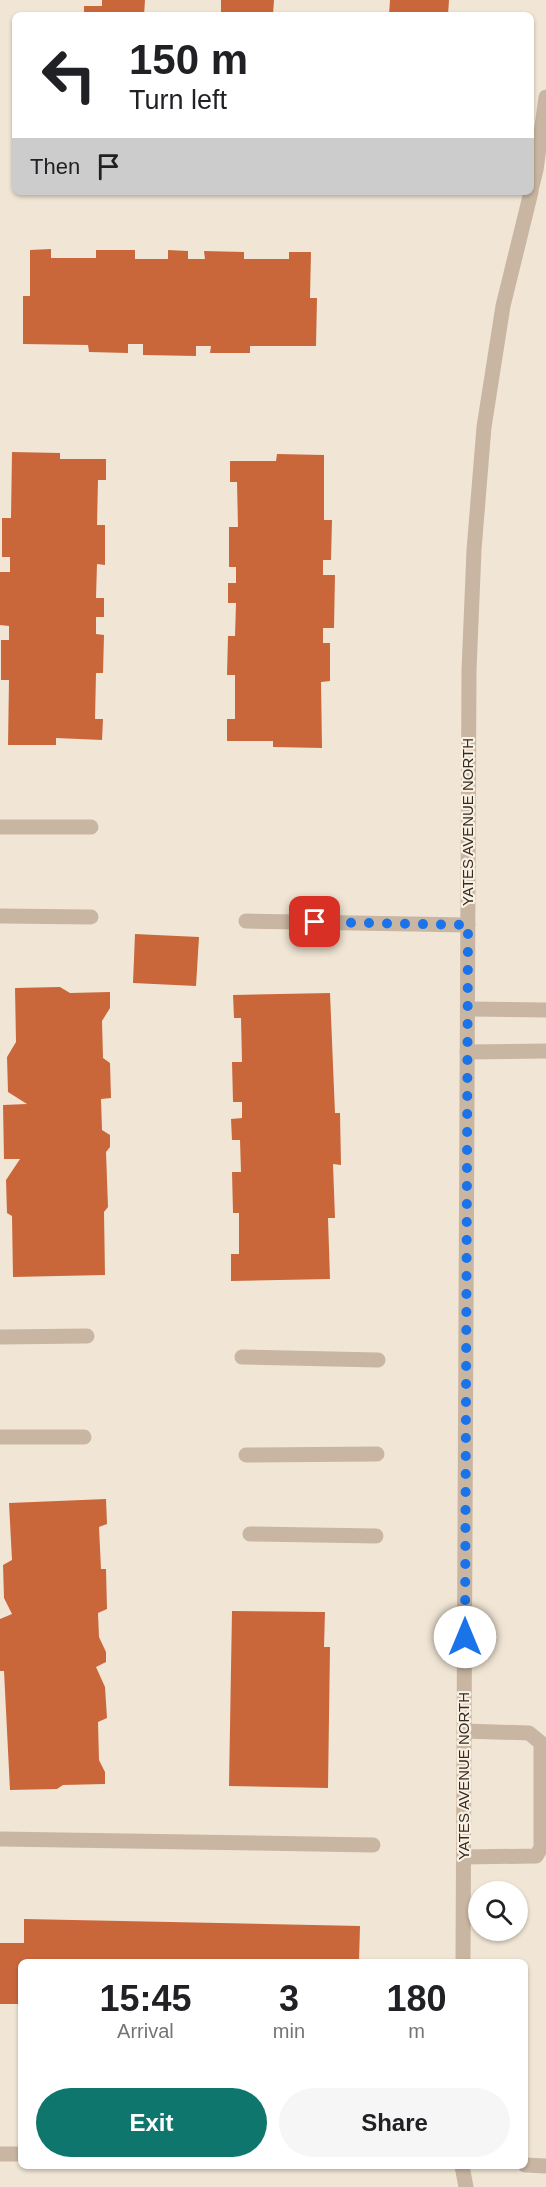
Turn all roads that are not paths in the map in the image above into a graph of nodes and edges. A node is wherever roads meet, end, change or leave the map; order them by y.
1 (546, 97) edge
2 (534, 178) edge
3 (530, 195) edge
4 (0, 827) edge
5 (91, 827) dead end
6 (0, 916) edge
7 (91, 917) dead end
8 (246, 921) dead end
9 (468, 925) junction
10 (468, 1009) junction
11 (546, 1010) edge
12 (546, 1051) edge
13 (467, 1052) junction
14 (87, 1336) dead end
15 (0, 1337) edge
16 (242, 1357) dead end
17 (378, 1360) dead end
18 (0, 1437) edge
19 (84, 1437) dead end
20 (377, 1454) dead end
21 (246, 1455) dead end
22 (250, 1534) dead end
23 (376, 1536) dead end
24 (464, 1731) junction
25 (0, 1839) edge
26 (373, 1845) dead end
27 (464, 1857) junction
28 (463, 1959) edge
29 (0, 2154) edge
30 (18, 2154) edge
31 (528, 2165) edge
32 (546, 2166) edge
33 (463, 2169) edge
34 (466, 2187) edge

1 - 2 street, YATES AVENUE NORTH
3 - 9 street, YATES AVENUE NORTH
4 - 5 street
6 - 7 street
8 - 9 street
9 - 10 street, YATES AVENUE NORTH
10 - 11 street
10 - 13 street, YATES AVENUE NORTH
12 - 13 street
13 - 24 street, YATES AVENUE NORTH
14 - 15 street
16 - 17 street
18 - 19 street
20 - 21 street
22 - 23 street
24 - 27 street, YATES AVENUE NORTH
24 - 27 street
25 - 26 street
27 - 28 street, YATES AVENUE NORTH
29 - 30 street
31 - 32 street
33 - 34 street

